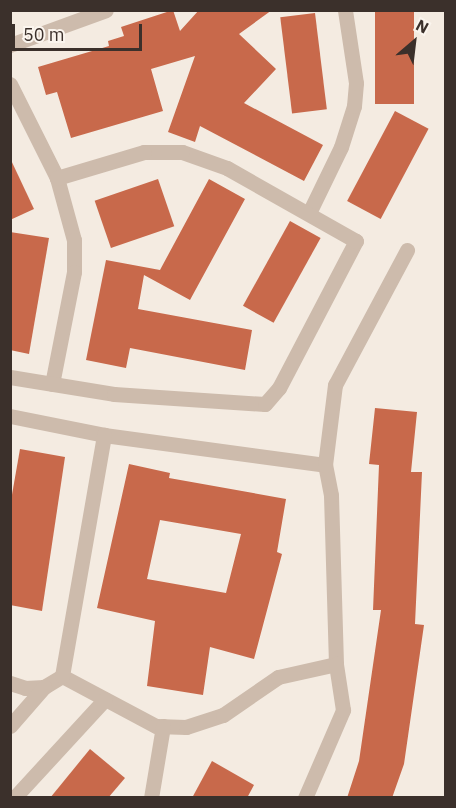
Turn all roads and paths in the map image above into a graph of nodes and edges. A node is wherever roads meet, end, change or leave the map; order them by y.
1 (106, 10) edge
2 (345, 10) edge
3 (10, 45) edge
4 (10, 84) edge
5 (57, 178) junction
6 (309, 213) junction
7 (407, 250) dead end
8 (10, 377) edge
9 (52, 384) junction
10 (10, 416) edge
11 (104, 435) junction
12 (325, 465) junction
13 (336, 664) junction
14 (62, 676) junction
15 (10, 683) edge
16 (44, 687) junction
17 (105, 699) junction
18 (10, 726) edge
19 (163, 726) junction
20 (14, 798) edge
21 (151, 798) edge
22 (305, 798) edge

1 - 3 lane
2 - 6 lane
4 - 5 lane
5 - 6 lane
5 - 9 lane
6 - 9 lane
7 - 12 lane
8 - 9 lane
10 - 11 lane
11 - 12 lane
11 - 14 lane
12 - 13 lane
13 - 19 lane
13 - 22 lane
14 - 16 lane
14 - 17 lane
15 - 16 lane
16 - 18 lane
17 - 19 lane
17 - 20 lane
19 - 21 lane

